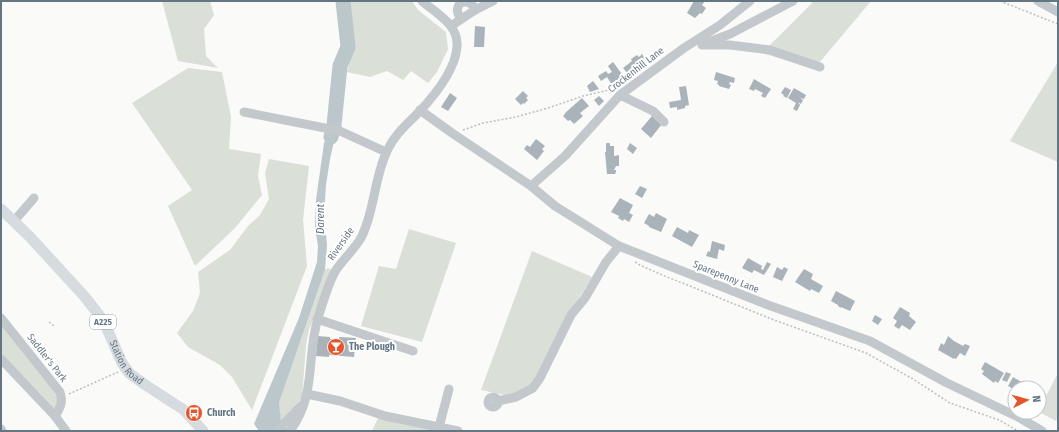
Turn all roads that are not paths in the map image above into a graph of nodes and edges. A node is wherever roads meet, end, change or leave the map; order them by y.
1 (422, 1) edge
2 (493, 1) edge
3 (750, 1) edge
4 (793, 1) edge
5 (1038, 1) edge
6 (461, 2) edge
7 (475, 10) junction
8 (1058, 12) edge
9 (462, 18) junction
10 (451, 26) junction
11 (691, 43) junction
12 (702, 45) junction
13 (820, 67) dead end
14 (620, 95) junction
15 (420, 110) junction
16 (244, 112) dead end
17 (664, 122) dead end
18 (386, 152) junction
19 (531, 186) junction
20 (34, 198) dead end
21 (1, 209) edge
22 (14, 221) junction
23 (619, 246) junction
24 (1, 318) edge
25 (317, 319) junction
26 (413, 351) dead end
27 (1, 358) edge
28 (449, 389) dead end
29 (306, 398) junction
30 (498, 401) dead end
31 (55, 416) junction
32 (439, 427) junction
33 (290, 430) edge
34 (66, 431) edge
35 (203, 431) edge
36 (277, 431) edge
37 (458, 431) edge
38 (1042, 431) edge

1 - 10 street
2 - 7 street
3 - 11 street, Crockenhill Lane
4 - 12 street
5 - 8 street
6 - 7 street
6 - 9 street
7 - 9 street
9 - 10 street
10 - 15 street, Riverside
11 - 12 street
11 - 14 street, Crockenhill Lane
12 - 13 street
14 - 17 street
14 - 19 street, Crockenhill Lane
15 - 18 street, Riverside
15 - 19 street, Sparepenny Lane
16 - 18 street
18 - 25 street, Riverside
19 - 23 street, Sparepenny Lane
20 - 22 street
21 - 22 main road, Station Road / A225
22 - 35 main road, Station Road / A225
23 - 30 street
23 - 38 street, Sparepenny Lane
24 - 31 street, Saddler's Park
25 - 26 street
25 - 29 street, Riverside
27 - 31 street
28 - 32 street
29 - 32 street
29 - 33 street, Riverside
29 - 36 street
31 - 34 street
32 - 37 street

